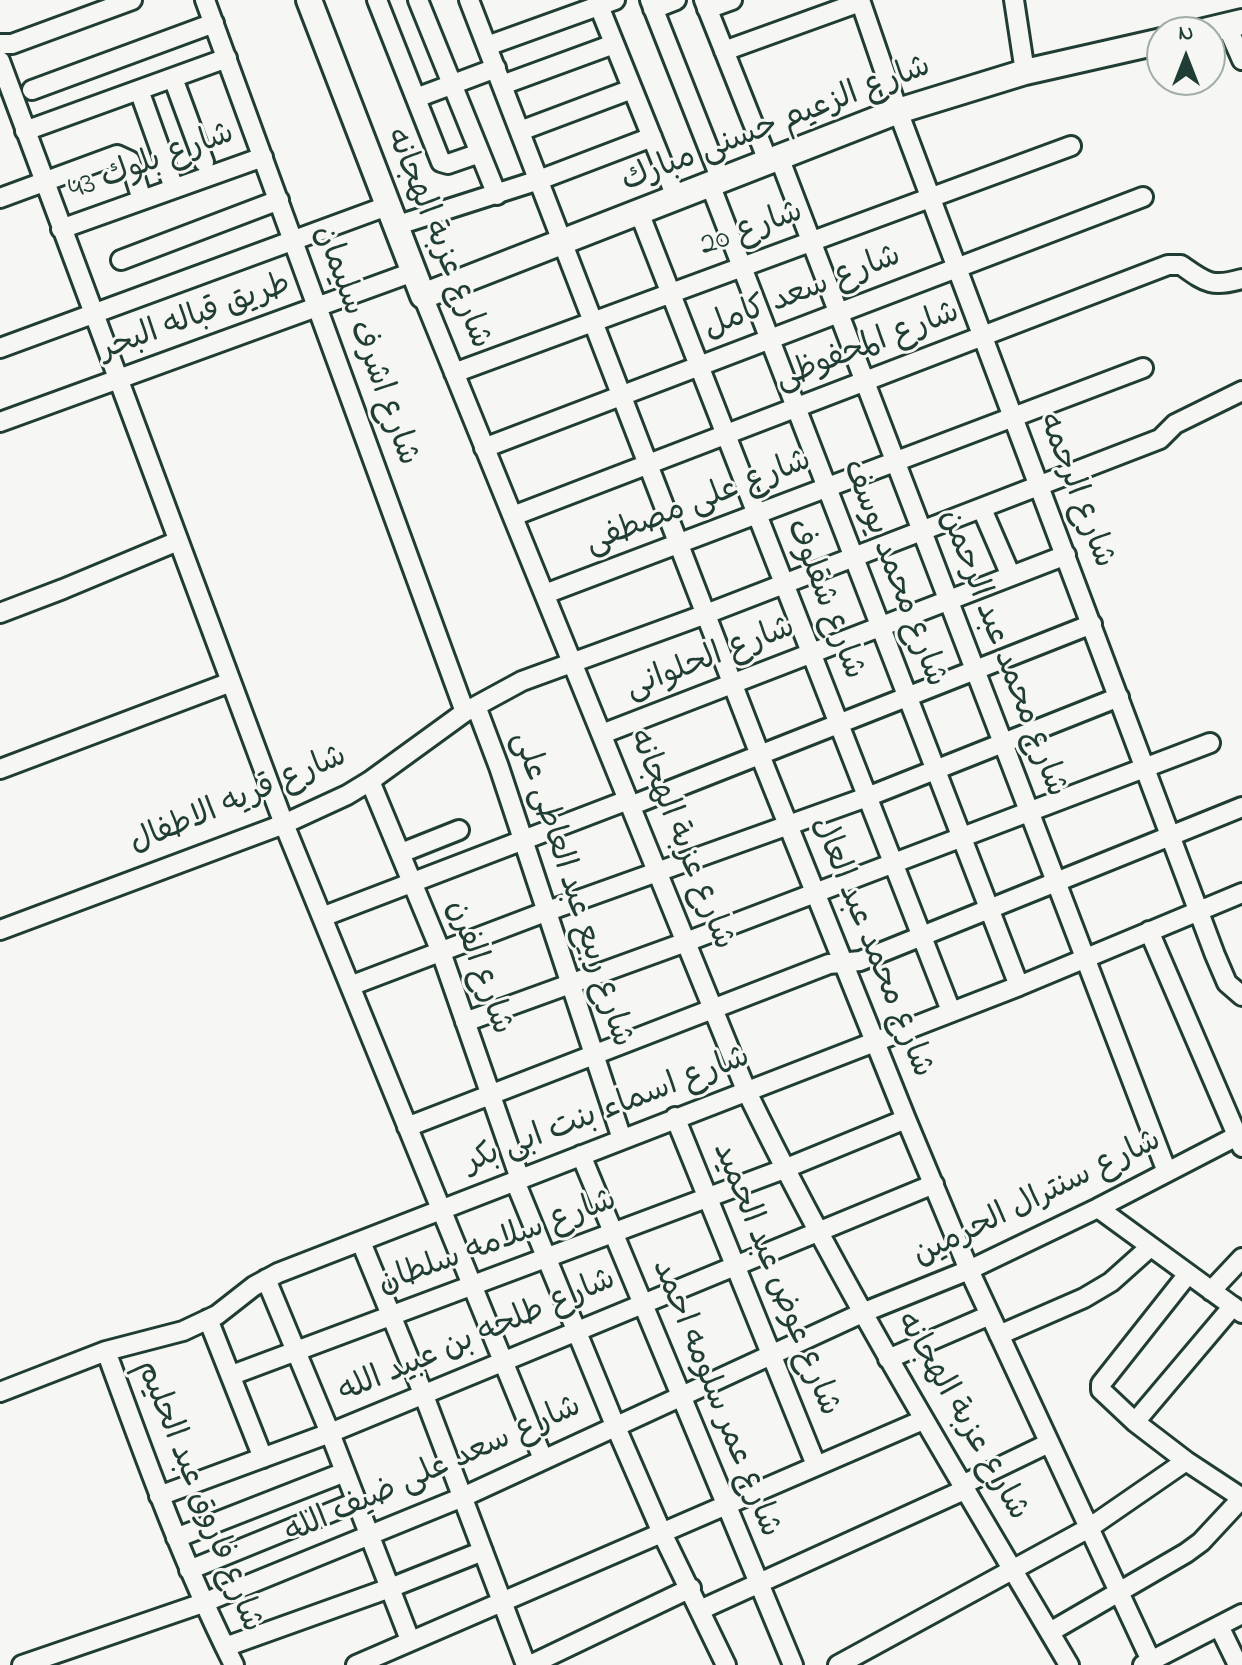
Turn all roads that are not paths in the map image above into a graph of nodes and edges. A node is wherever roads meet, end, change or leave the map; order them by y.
1 (132, 0) edge
2 (205, 0) edge
3 (309, 0) edge
4 (377, 0) edge
5 (418, 0) edge
6 (676, 0) edge
7 (732, 0) edge
8 (1014, 0) edge
9 (860, 1) edge
10 (476, 2) edge
11 (607, 3) edge
12 (652, 4) edge
13 (705, 5) edge
14 (214, 23) junction
15 (1234, 24) edge
16 (0, 44) edge
17 (614, 44) junction
18 (1146, 45) edge
19 (487, 46) junction
20 (724, 51) junction
21 (227, 58) junction
22 (1242, 60) edge
23 (0, 61) edge
24 (1025, 72) junction
25 (499, 76) junction
26 (173, 78) junction
27 (452, 84) junction
28 (632, 89) junction
29 (32, 90) dead end
30 (139, 90) junction
31 (416, 98) junction
32 (898, 111) junction
33 (25, 131) junction
34 (520, 131) junction
35 (652, 137) junction
36 (1071, 146) dead end
37 (480, 153) junction
38 (263, 157) junction
39 (774, 159) junction
40 (204, 162) dead end
41 (539, 180) junction
42 (43, 181) junction
43 (715, 182) junction
44 (174, 188) junction
45 (497, 195) junction
46 (676, 197) junction
47 (1143, 197) dead end
48 (0, 198) edge
49 (931, 198) junction
50 (142, 200) junction
51 (279, 200) junction
52 (639, 212) junction
53 (391, 216) junction
54 (61, 229) junction
55 (293, 240) junction
56 (562, 241) junction
57 (812, 242) junction
58 (121, 260) dead end
59 (742, 267) junction
60 (958, 267) junction
61 (413, 272) junction
62 (1242, 279) edge
63 (671, 293) junction
64 (423, 296) junction
65 (318, 307) junction
66 (93, 313) junction
67 (839, 313) junction
68 (594, 322) junction
69 (983, 336) junction
70 (770, 339) junction
71 (0, 348) edge
72 (699, 366) junction
73 (1143, 368) dead end
74 (454, 373) junction
75 (118, 380) junction
76 (865, 381) junction
77 (1242, 391) edge
78 (622, 396) junction
79 (796, 408) junction
80 (1014, 417) junction
81 (0, 422) edge
82 (726, 435) junction
83 (484, 448) junction
84 (896, 462) junction
85 (649, 464) junction
86 (1040, 487) junction
87 (827, 488) junction
88 (982, 509) junction
89 (757, 514) junction
90 (513, 516) junction
91 (923, 532) junction
92 (178, 541) junction
93 (679, 543) junction
94 (1066, 555) junction
95 (854, 557) junction
96 (1011, 576) junction
97 (784, 584) junction
98 (545, 594) junction
99 (949, 600) junction
100 (0, 613) edge
101 (706, 614) junction
102 (1092, 624) junction
103 (881, 627) junction
104 (811, 653) junction
105 (574, 662) junction
106 (975, 670) junction
107 (231, 682) junction
108 (733, 684) junction
109 (908, 697) junction
110 (1119, 697) junction
111 (471, 709) junction
112 (839, 724) junction
113 (602, 734) junction
114 (1003, 743) junction
115 (1210, 743) dead end
116 (760, 755) junction
117 (1145, 767) junction
118 (0, 769) edge
119 (936, 770) junction
120 (370, 781) junction
121 (867, 797) junction
122 (629, 803) junction
123 (1242, 807) edge
124 (1029, 811) junction
125 (284, 824) junction
126 (789, 826) junction
127 (459, 830) dead end
128 (1171, 836) junction
129 (962, 837) junction
130 (522, 839) junction
131 (401, 853) junction
132 (893, 863) junction
133 (658, 873) junction
134 (414, 882) junction
135 (1056, 882) junction
136 (815, 893) junction
137 (1242, 893) edge
138 (989, 909) junction
139 (1199, 911) junction
140 (545, 912) junction
141 (322, 917) junction
142 (0, 930) edge
143 (1149, 931) junction
144 (922, 936) junction
145 (686, 942) junction
146 (441, 952) junction
147 (1085, 958) junction
148 (843, 963) junction
149 (570, 983) junction
150 (350, 986) junction
151 (1019, 986) junction
152 (1242, 996) edge
153 (713, 1008) junction
154 (951, 1011) junction
155 (465, 1022) junction
156 (875, 1040) junction
157 (593, 1054) junction
158 (746, 1090) junction
159 (491, 1094) junction
160 (675, 1117) junction
161 (906, 1119) junction
162 (407, 1127) junction
163 (1238, 1129) edge
164 (622, 1139) junction
165 (581, 1155) junction
166 (784, 1169) junction
167 (1167, 1172) junction
168 (518, 1180) junction
169 (934, 1184) junction
170 (708, 1197) junction
171 (1098, 1208) junction
172 (441, 1210) junction
173 (818, 1232) junction
174 (613, 1233) junction
175 (361, 1242) junction
176 (1149, 1248) junction
177 (546, 1258) junction
178 (1242, 1258) edge
179 (735, 1265) junction
180 (969, 1270) junction
181 (1188, 1274) junction
182 (266, 1279) junction
183 (472, 1285) junction
184 (1211, 1291) junction
185 (642, 1302) junction
186 (1237, 1309) edge
187 (862, 1313) junction
188 (990, 1315) junction
189 (390, 1316) junction
190 (208, 1319) junction
191 (575, 1330) junction
192 (999, 1335) junction
193 (106, 1351) junction
194 (296, 1351) junction
195 (771, 1354) junction
196 (888, 1359) junction
197 (501, 1361) junction
198 (232, 1375) junction
199 (0, 1392) edge
200 (423, 1393) junction
201 (680, 1396) junction
202 (923, 1420) junction
203 (1135, 1422) junction
204 (615, 1425) junction
205 (330, 1433) junction
206 (1049, 1443) junction
207 (263, 1458) junction
208 (543, 1459) junction
209 (1186, 1461) junction
210 (816, 1465) junction
211 (345, 1472) junction
212 (963, 1487) junction
213 (159, 1496) junction
214 (463, 1497) junction
215 (1242, 1498) edge
216 (356, 1502) junction
217 (726, 1506) junction
218 (1089, 1528) junction
219 (662, 1533) junction
220 (370, 1537) junction
221 (176, 1538) junction
222 (483, 1551) junction
223 (1011, 1568) junction
224 (189, 1570) junction
225 (758, 1585) junction
226 (390, 1588) junction
227 (691, 1588) junction
228 (1119, 1594) junction
229 (501, 1601) junction
230 (203, 1603) junction
231 (700, 1610) junction
232 (1242, 1614) edge
233 (1219, 1626) junction
234 (1050, 1632) junction
235 (410, 1640) junction
236 (71, 1647) junction
237 (225, 1647) junction
238 (1149, 1664) edge
239 (22, 1665) edge
240 (80, 1665) edge
241 (234, 1665) edge
242 (356, 1665) edge
243 (528, 1665) edge
244 (726, 1665) edge
245 (793, 1665) edge
246 (838, 1665) edge
247 (1069, 1665) edge
248 (1238, 1665) edge

1 - 16 street
2 - 14 street, شارع اشرف سليمان
3 - 53 street, شارع عزبة الهجانه
4 - 31 street
5 - 27 street
6 - 12 street
7 - 13 street
8 - 24 street
9 - 20 street
9 - 32 street, شارع الرحمه
10 - 19 street, شارع محمد عبد العال
11 - 17 street
11 - 19 street
12 - 43 street, شارع محمد يوسف
13 - 20 street, شارع محمد عبد الرحمن
14 - 21 street, شارع اشرف سليمان
14 - 29 street
15 - 22 street
17 - 25 street
17 - 28 street
18 - 24 street, شارع الزعيم حسنى مبارك
19 - 25 street, شارع محمد عبد العال
20 - 39 street, شارع محمد عبد الرحمن
21 - 26 street
21 - 38 street, شارع اشرف سليمان
23 - 33 street
24 - 32 street, شارع الزعيم حسنى مبارك
25 - 27 street
25 - 34 street, شارع محمد عبد العال
26 - 30 street
26 - 40 street
27 - 31 street
27 - 37 street
28 - 34 street
28 - 35 street
30 - 33 street
30 - 44 street
31 - 37 street
32 - 39 street, شارع الزعيم حسنى مبارك
32 - 49 street, شارع الرحمه
33 - 42 street
34 - 41 street, شارع محمد عبد العال
35 - 41 street, طريق قباله البحر
35 - 46 street
36 - 49 street, شارع 20
37 - 45 street
38 - 44 street, شارع بلوك 43
38 - 51 street, شارع اشرف سليمان
39 - 43 street, شارع الزعيم حسنى مبارك
39 - 57 street, شارع محمد عبد الرحمن
41 - 45 street, طريق قباله البحر
41 - 56 street, شارع محمد عبد العال
42 - 48 street
42 - 50 street
42 - 54 street
43 - 46 street, شارع الزعيم حسنى مبارك
43 - 59 street, شارع محمد يوسف
44 - 50 street, شارع بلوك 43
45 - 53 street, طريق قباله البحر
46 - 52 street, شارع الزعيم حسنى مبارك
47 - 60 street, شارع سعد كامل
49 - 57 street, شارع 20
49 - 60 street, شارع الرحمه
50 - 54 street, شارع بلوك 43
51 - 55 street, شارع اشرف سليمان
51 - 58 street
52 - 56 street, شارع الزعيم حسنى مبارك
52 - 63 street, شارع شقلوف
53 - 55 street, طريق قباله البحر
53 - 61 street, شارع عزبة الهجانه
54 - 66 street
55 - 65 street, شارع اشرف سليمان
55 - 66 street, طريق قباله البحر
56 - 64 street, شارع الزعيم حسنى مبارك
56 - 68 street, شارع محمد عبد العال
57 - 59 street, شارع 20
57 - 67 street, شارع محمد عبد الرحمن
59 - 63 street, شارع 20
59 - 70 street, شارع محمد يوسف
60 - 67 street, شارع سعد كامل
60 - 69 street, شارع الرحمه
61 - 64 street, شارع عزبة الهجانه
61 - 65 street, طريق قباله البحر
62 - 69 street, شارع المحفوظى
63 - 68 street, شارع 20
63 - 72 street, شارع شقلوف
64 - 74 street, شارع عزبة الهجانه
65 - 75 street, طريق قباله البحر
65 - 111 street, شارع اشرف سليمان
66 - 71 street, طريق قباله البحر
66 - 75 street
67 - 70 street, شارع سعد كامل
67 - 76 street, شارع محمد عبد الرحمن
68 - 74 street, شارع 20
68 - 78 street, شارع محمد عبد العال
69 - 76 street, شارع المحفوظى
69 - 80 street, شارع الرحمه
70 - 72 street, شارع سعد كامل
70 - 79 street, شارع محمد يوسف
72 - 78 street, شارع سعد كامل
72 - 82 street, شارع شقلوف
73 - 80 street, شارع على مصطفى
74 - 83 street, شارع عزبة الهجانه
75 - 81 street, طريق قباله البحر
75 - 92 street
76 - 79 street, شارع المحفوظى
76 - 84 street, شارع محمد عبد الرحمن
77 - 86 street, شارع قريه الاطفال
78 - 83 street, شارع سعد كامل
78 - 85 street, شارع محمد عبد العال
79 - 82 street, شارع المحفوظى
79 - 87 street, شارع محمد يوسف
80 - 84 street, شارع على مصطفى
80 - 86 street, شارع الرحمه
82 - 85 street, شارع المحفوظى
82 - 89 street, شارع شقلوف
83 - 90 street, شارع عزبة الهجانه
84 - 87 street, شارع على مصطفى
84 - 91 street, شارع محمد عبد الرحمن
85 - 90 street, شارع المحفوظى
85 - 93 street, شارع محمد عبد العال
86 - 88 street, شارع قريه الاطفال
86 - 94 street, شارع الرحمه
87 - 89 street, شارع على مصطفى
87 - 95 street, شارع محمد يوسف
88 - 91 street, شارع قريه الاطفال
88 - 96 street
89 - 93 street, شارع على مصطفى
89 - 97 street, شارع شقلوف
90 - 98 street, شارع عزبة الهجانه
91 - 95 street, شارع قريه الاطفال
91 - 99 street, شارع محمد عبد الرحمن
92 - 100 street
92 - 107 street
93 - 98 street, شارع على مصطفى
93 - 101 street, شارع محمد عبد العال
94 - 96 street, شارع الحلوانى
94 - 102 street, شارع الرحمه
95 - 97 street, شارع قريه الاطفال
95 - 103 street, شارع محمد يوسف
96 - 99 street, شارع الحلوانى
97 - 101 street, شارع قريه الاطفال
97 - 104 street, شارع شقلوف
98 - 105 street, شارع عزبة الهجانه
99 - 103 street, شارع الحلوانى
99 - 106 street, شارع محمد عبد الرحمن
101 - 105 street, شارع قريه الاطفال
101 - 108 street, شارع محمد عبد العال
102 - 106 street
102 - 110 street, شارع الرحمه
103 - 104 street, شارع الحلوانى
103 - 109 street, شارع محمد يوسف
104 - 108 street, شارع الحلوانى
104 - 112 street, شارع شقلوف
105 - 111 street, شارع قريه الاطفال
105 - 113 street, شارع عزبة الهجانه
106 - 109 street
106 - 114 street, شارع محمد عبد الرحمن
107 - 118 street
107 - 125 street
108 - 113 street, شارع الحلوانى
108 - 116 street, شارع محمد عبد العال
109 - 112 street
109 - 119 street, شارع محمد يوسف
110 - 114 street
110 - 117 street, شارع الرحمه
111 - 120 street, شارع قريه الاطفال
111 - 130 street, شارع ربيع عبد العاطى على
112 - 116 street
112 - 121 street, شارع شقلوف
113 - 122 street, شارع عزبة الهجانه
114 - 119 street
114 - 124 street, شارع محمد عبد الرحمن
115 - 117 street
116 - 122 street
116 - 126 street, شارع محمد عبد العال
117 - 124 street
117 - 128 street, شارع الرحمه
119 - 121 street
119 - 129 street, شارع محمد يوسف
120 - 125 street, شارع قريه الاطفال
120 - 131 street, شارع الفرن
121 - 126 street
121 - 132 street, شارع شقلوف
122 - 130 street
122 - 133 street, شارع عزبة الهجانه
123 - 128 street
124 - 129 street
124 - 135 street, شارع محمد عبد الرحمن
125 - 141 street
125 - 142 street, شارع قريه الاطفال
126 - 133 street
126 - 136 street, شارع محمد عبد العال
127 - 131 street
128 - 135 street
128 - 139 street, شارع الرحمه
129 - 132 street
129 - 138 street, شارع محمد يوسف
130 - 134 street
130 - 140 street, شارع ربيع عبد العاطى على
131 - 134 street, شارع الفرن
132 - 136 street
132 - 144 street, شارع شقلوف
133 - 140 street
133 - 145 street, شارع عزبة الهجانه
134 - 141 street
134 - 146 street, شارع الفرن
135 - 138 street
135 - 147 street, شارع محمد عبد الرحمن
136 - 145 street
136 - 148 street, شارع محمد عبد العال
137 - 139 street, شارع اسماء بنت ابى بكر
138 - 144 street
138 - 151 street, شارع محمد يوسف
139 - 143 street, شارع اسماء بنت ابى بكر
139 - 152 street, شارع الرحمه
140 - 146 street
140 - 149 street, شارع ربيع عبد العاطى على
141 - 150 street
143 - 147 street, شارع اسماء بنت ابى بكر
143 - 163 street
144 - 148 street
144 - 154 street, شارع شقلوف
145 - 149 street
145 - 153 street, شارع عزبة الهجانه
146 - 150 street
146 - 155 street, شارع الفرن
147 - 151 street, شارع اسماء بنت ابى بكر
147 - 167 street, شارع محمد عبد الرحمن
148 - 153 street
148 - 156 street, شارع محمد عبد العال
149 - 155 street
149 - 157 street, شارع ربيع عبد العاطى على
150 - 162 street
151 - 154 street, شارع اسماء بنت ابى بكر
153 - 157 street
153 - 158 street, شارع عزبة الهجانه
154 - 156 street, شارع اسماء بنت ابى بكر
155 - 159 street, شارع الفرن
156 - 158 street, شارع اسماء بنت ابى بكر
156 - 161 street, شارع محمد عبد العال
157 - 159 street
157 - 164 street, شارع ربيع عبد العاطى على
158 - 160 street, شارع اسماء بنت ابى بكر
158 - 166 street, شارع عزبة الهجانه
159 - 162 street
159 - 168 street, شارع الفرن
160 - 164 street, شارع اسماء بنت ابى بكر
160 - 170 street, شارع عوض عبد الحميد
161 - 166 street, شارع سلامه سلطان
161 - 169 street, شارع محمد عبد العال
162 - 172 street
163 - 167 street, شارع سنترال الحرمين
164 - 165 street, شارع اسماء بنت ابى بكر
165 - 168 street, شارع اسماء بنت ابى بكر
165 - 174 street, شارع عمر سلومه احمد
166 - 170 street, شارع سلامه سلطان
166 - 173 street, شارع عزبة الهجانه
167 - 171 street, شارع سنترال الحرمين
168 - 172 street, شارع اسماء بنت ابى بكر
168 - 177 street, شارع الفرن
169 - 173 street, شارع طلحه بن عبيد الله
169 - 180 street, شارع محمد عبد العال
170 - 174 street, شارع سلامه سلطان
170 - 179 street, شارع عوض عبد الحميد
171 - 176 street
171 - 180 street, شارع سنترال الحرمين
172 - 175 street, شارع اسماء بنت ابى بكر
172 - 183 street
173 - 179 street, شارع طلحه بن عبيد الله
173 - 187 street, شارع عزبة الهجانه
174 - 177 street, شارع سلامه سلطان
174 - 185 street, شارع عمر سلومه احمد
175 - 182 street, شارع اسماء بنت ابى بكر
175 - 189 street
176 - 181 street
176 - 192 street
177 - 183 street, شارع سلامه سلطان
177 - 191 street, شارع الفرن
178 - 184 street
179 - 185 street, شارع طلحه بن عبيد الله
179 - 195 street, شارع عوض عبد الحميد
180 - 187 street, شارع سنترال الحرمين
180 - 188 street, شارع محمد عبد العال
181 - 184 street
181 - 203 street
182 - 190 street, شارع اسماء بنت ابى بكر
182 - 194 street
183 - 189 street, شارع سلامه سلطان
183 - 197 street
184 - 186 street
185 - 191 street, شارع طلحه بن عبيد الله
185 - 201 street, شارع عمر سلومه احمد
186 - 203 street
187 - 195 street, شارع سعد على ضيف الله
187 - 196 street, شارع عزبة الهجانه
188 - 192 street, شارع محمد عبد العال
188 - 196 street
189 - 194 street, شارع سلامه سلطان
189 - 200 street
190 - 193 street, شارع اسماء بنت ابى بكر
190 - 198 street
191 - 197 street, شارع طلحه بن عبيد الله
191 - 204 street, شارع الفرن
192 - 206 street, شارع محمد عبد العال
193 - 199 street, شارع اسماء بنت ابى بكر
193 - 213 street, شارع فاروق عبد الحليم
194 - 198 street, شارع سلامه سلطان
194 - 205 street
195 - 201 street, شارع سعد على ضيف الله
195 - 210 street, شارع عوض عبد الحميد
196 - 202 street, شارع عزبة الهجانه
197 - 200 street, شارع طلحه بن عبيد الله
197 - 208 street
198 - 207 street
200 - 205 street, شارع طلحه بن عبيد الله
200 - 214 street
201 - 204 street, شارع سعد على ضيف الله
201 - 217 street, شارع عمر سلومه احمد
202 - 210 street
202 - 212 street, شارع عزبة الهجانه
203 - 209 street
204 - 208 street, شارع سعد على ضيف الله
204 - 219 street, شارع الفرن
205 - 207 street, شارع طلحه بن عبيد الله
205 - 211 street
206 - 212 street
206 - 218 street, شارع محمد عبد العال
207 - 213 street, شارع طلحه بن عبيد الله
208 - 214 street, شارع سعد على ضيف الله
209 - 215 street
209 - 218 street
210 - 217 street
211 - 216 street
211 - 221 street
212 - 223 street, شارع عزبة الهجانه
212 - 225 street
213 - 221 street, شارع فاروق عبد الحليم
214 - 220 street, شارع سعد على ضيف الله
214 - 222 street
215 - 228 street
216 - 220 street
216 - 224 street
217 - 219 street
217 - 225 street, شارع عمر سلومه احمد
218 - 223 street
218 - 228 street, شارع محمد عبد العال
219 - 227 street, شارع الفرن
219 - 229 street
220 - 226 street
220 - 230 street, شارع سعد على ضيف الله
221 - 224 street, شارع فاروق عبد الحليم
222 - 226 street
222 - 229 street
223 - 234 street, شارع عزبة الهجانه
223 - 246 street
224 - 230 street, شارع فاروق عبد الحليم
225 - 231 street
225 - 245 street, شارع عمر سلومه احمد
226 - 235 street
226 - 237 street
227 - 231 street, شارع الفرن
227 - 243 street
228 - 234 street
228 - 238 street, شارع محمد عبد العال
229 - 235 street
229 - 243 street
230 - 236 street, شارع سعد على ضيف الله
230 - 237 street, شارع فاروق عبد الحليم
231 - 244 street, شارع الفرن
232 - 233 street
233 - 238 street
233 - 248 street
234 - 247 street, شارع عزبة الهجانه
235 - 242 street
236 - 239 street, شارع سعد على ضيف الله
236 - 240 street
237 - 241 street, شارع فاروق عبد الحليم

